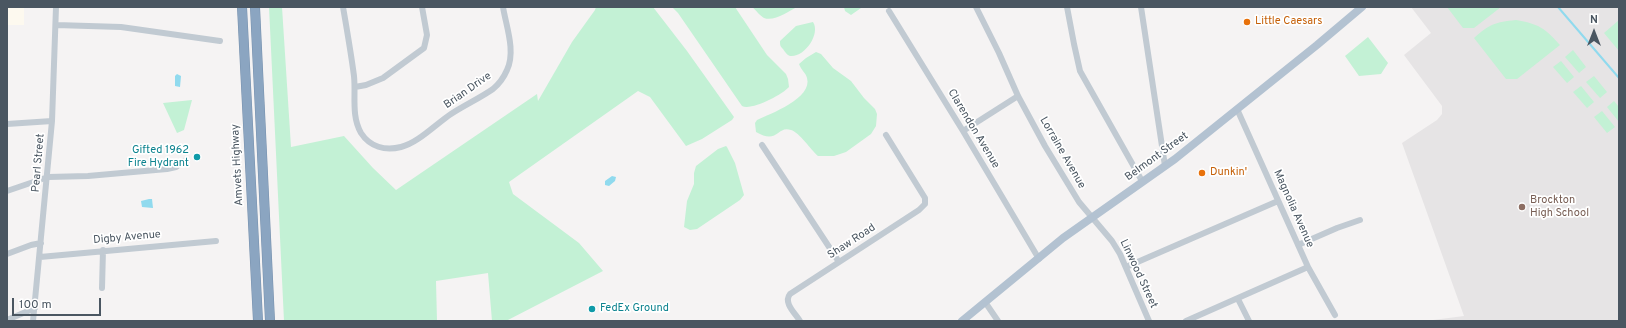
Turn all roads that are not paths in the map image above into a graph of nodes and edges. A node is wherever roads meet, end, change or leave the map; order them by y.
1 (56, 7) edge
2 (242, 7) edge
3 (255, 7) edge
4 (343, 7) edge
5 (422, 7) edge
6 (503, 7) edge
7 (976, 7) edge
8 (1067, 7) edge
9 (1142, 7) edge
10 (1362, 7) edge
11 (890, 11) dead end
12 (56, 25) junction
13 (220, 41) dead end
14 (355, 87) junction
15 (1018, 96) junction
16 (1237, 109) junction
17 (52, 121) junction
18 (7, 124) edge
19 (963, 130) junction
20 (886, 135) dead end
21 (762, 145) dead end
22 (184, 161) dead end
23 (1166, 166) junction
24 (48, 177) junction
25 (1142, 181) junction
26 (7, 191) edge
27 (1278, 201) junction
28 (1093, 217) junction
29 (1360, 220) dead end
30 (216, 241) dead end
31 (41, 243) junction
32 (1298, 245) junction
33 (103, 250) junction
34 (7, 254) edge
35 (40, 257) junction
36 (1039, 259) junction
37 (839, 262) junction
38 (1126, 267) junction
39 (1308, 267) junction
40 (102, 288) dead end
41 (1238, 299) junction
42 (985, 302) junction
43 (34, 308) junction
44 (1335, 315) dead end
45 (7, 320) edge
46 (33, 321) edge
47 (258, 321) edge
48 (270, 321) edge
49 (800, 321) edge
50 (962, 321) edge
51 (998, 321) edge
52 (1149, 321) edge
53 (1186, 321) edge
54 (1249, 321) edge

1 - 12 street, Pearl Street
2 - 47 highway, Amvets Highway
3 - 48 highway
4 - 14 street
5 - 14 street
6 - 14 street, Brian Drive
7 - 15 street, Lorraine Avenue
8 - 25 street
9 - 23 street
10 - 16 main road, Belmont Street
11 - 19 street, Clarendon Avenue
12 - 13 street
12 - 17 street, Pearl Street
15 - 19 street
15 - 28 street, Lorraine Avenue
16 - 23 main road, Belmont Street
16 - 27 street, Magnolia Avenue
17 - 18 street
17 - 24 street, Pearl Street
19 - 36 street, Clarendon Avenue
20 - 37 street, Shaw Road
21 - 37 street
22 - 24 street
23 - 25 main road, Belmont Street
24 - 26 street
24 - 31 street, Pearl Street
25 - 28 main road, Belmont Street
27 - 32 street, Magnolia Avenue
27 - 38 street
28 - 36 main road, Belmont Street
28 - 38 street, Linwood Street
29 - 32 street
30 - 33 street, Digby Avenue
31 - 34 street
31 - 35 street, Pearl Street
32 - 39 street, Magnolia Avenue
33 - 35 street, Digby Avenue
33 - 40 street
35 - 43 street, Pearl Street
36 - 42 main road, Belmont Street
37 - 49 street, Shaw Road
38 - 52 street, Linwood Street
39 - 41 street
39 - 44 street, Magnolia Avenue
41 - 53 street
41 - 54 street
42 - 50 main road, Belmont Street
42 - 51 street
43 - 45 street
43 - 46 street, Pearl Street

